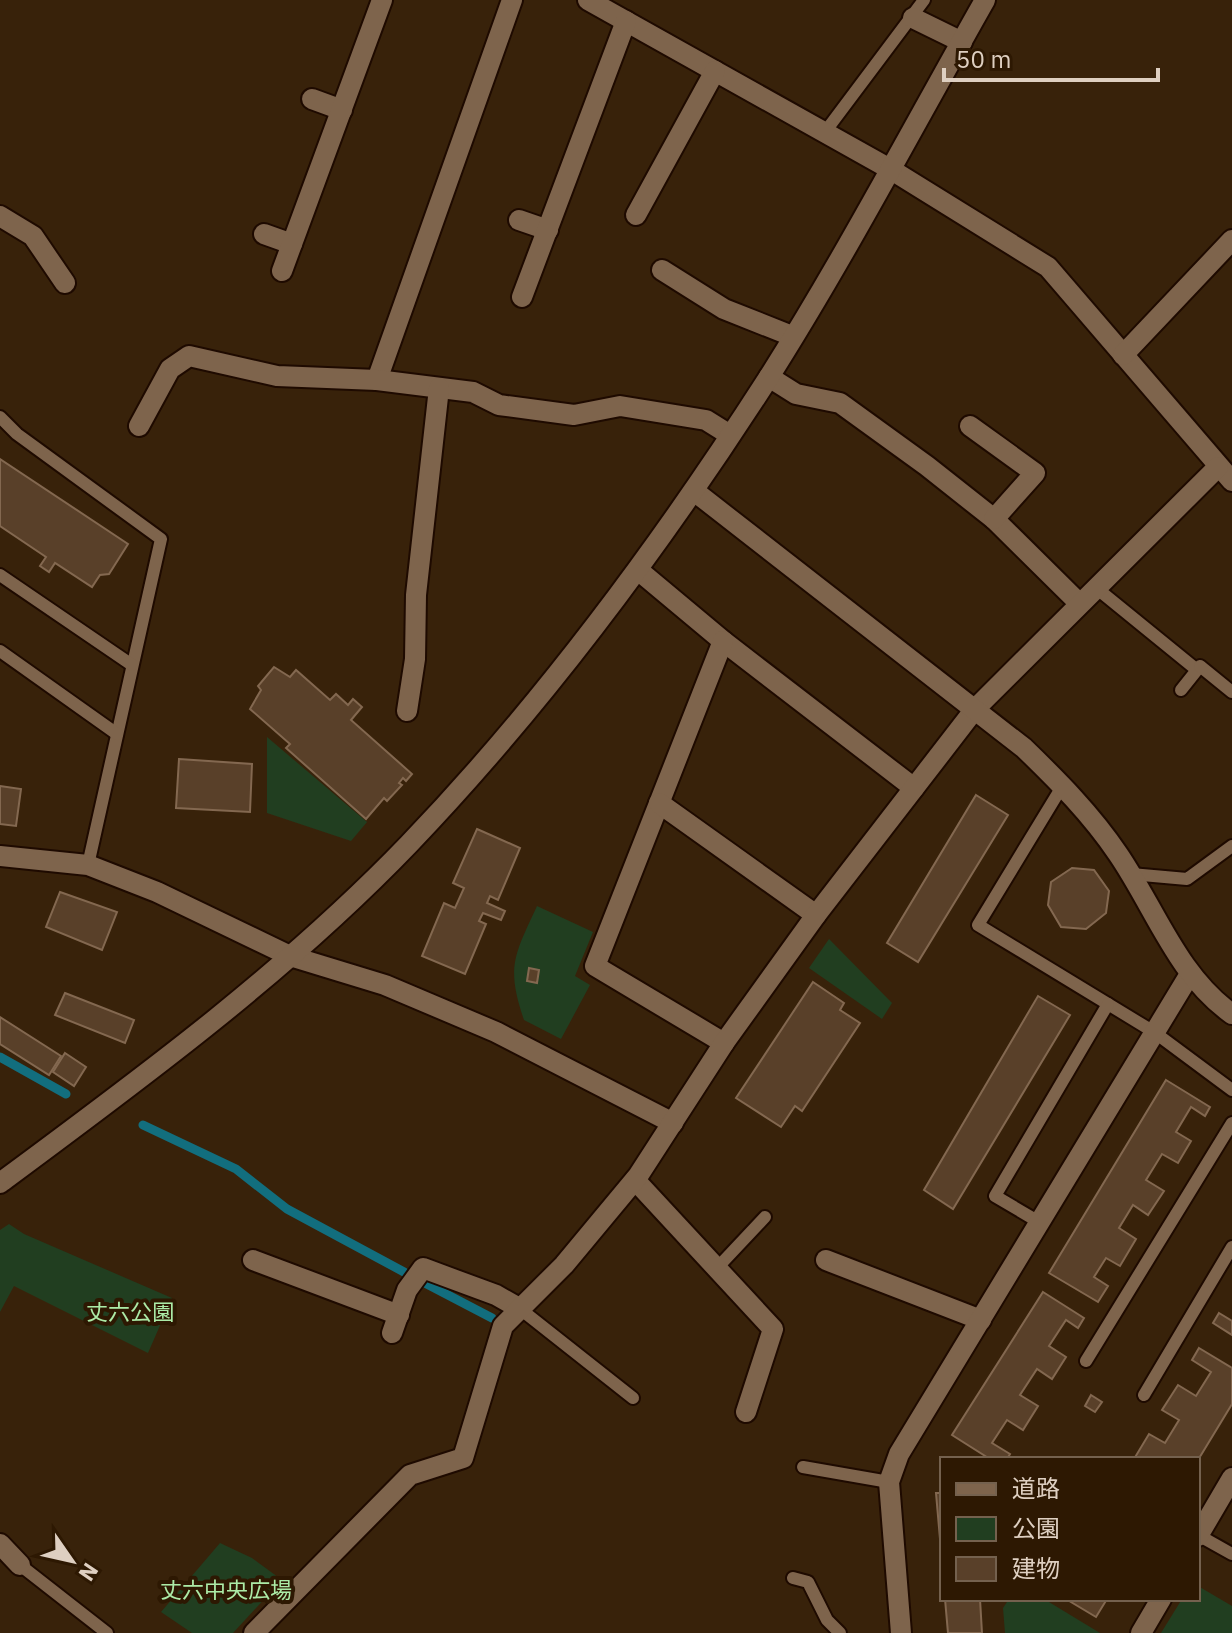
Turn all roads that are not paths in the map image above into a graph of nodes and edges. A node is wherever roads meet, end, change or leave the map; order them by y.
1 (382, 0) edge
2 (512, 0) edge
3 (588, 0) edge
4 (985, 0) edge
5 (919, 9) edge
6 (626, 21) junction
7 (962, 42) junction
8 (715, 71) junction
9 (312, 99) dead end
10 (342, 110) junction
11 (825, 132) junction
12 (890, 169) junction
13 (636, 215) dead end
14 (0, 216) edge
15 (519, 220) dead end
16 (548, 230) junction
17 (264, 234) dead end
18 (1232, 240) edge
19 (292, 244) junction
20 (662, 270) dead end
21 (282, 271) dead end
22 (65, 283) dead end
23 (522, 297) dead end
24 (792, 336) junction
25 (1123, 355) junction
26 (769, 377) junction
27 (377, 380) junction
28 (439, 388) junction
29 (0, 417) edge
30 (139, 426) dead end
31 (970, 426) dead end
32 (730, 435) junction
33 (1225, 474) edge
34 (694, 491) junction
35 (994, 519) junction
36 (638, 570) junction
37 (0, 575) edge
38 (1095, 587) junction
39 (1079, 603) junction
40 (723, 641) junction
41 (0, 651) edge
42 (132, 665) junction
43 (1200, 666) dead end
44 (1181, 690) dead end
45 (1232, 692) edge
46 (975, 709) junction
47 (407, 711) dead end
48 (117, 734) junction
49 (1063, 785) junction
50 (914, 788) junction
51 (659, 803) junction
52 (1232, 846) edge
53 (0, 856) edge
54 (88, 865) junction
55 (1131, 874) junction
56 (816, 915) junction
57 (290, 956) junction
58 (1190, 974) junction
59 (1108, 1004) junction
60 (1232, 1014) edge
61 (1154, 1032) junction
62 (724, 1043) junction
63 (1232, 1090) edge
64 (673, 1123) junction
65 (1232, 1123) edge
66 (635, 1180) junction
67 (0, 1183) edge
68 (765, 1217) dead end
69 (1039, 1222) junction
70 (1232, 1247) edge
71 (253, 1260) dead end
72 (826, 1260) dead end
73 (718, 1267) junction
74 (519, 1308) junction
75 (981, 1320) junction
76 (1086, 1361) dead end
77 (1144, 1395) dead end
78 (633, 1398) dead end
79 (746, 1412) dead end
80 (803, 1467) dead end
81 (1232, 1478) edge
82 (889, 1482) junction
83 (1200, 1532) edge
84 (1200, 1536) edge
85 (0, 1544) edge
86 (1232, 1554) edge
87 (20, 1565) joint
88 (793, 1578) dead end
89 (1160, 1601) edge
90 (107, 1633) edge
91 (254, 1633) edge
92 (840, 1633) edge
93 (901, 1633) edge
94 (1141, 1633) edge

1 - 10 street
2 - 27 street
3 - 6 street
4 - 7 street
5 - 7 street
5 - 11 lane
6 - 8 street
6 - 16 street
7 - 12 street
8 - 11 street
8 - 13 street
9 - 10 street
10 - 19 street
11 - 12 street
12 - 24 street
12 - 25 street
14 - 22 street
15 - 16 street
16 - 23 street
17 - 19 street
18 - 25 street
19 - 21 street
20 - 24 street
24 - 26 street
25 - 33 street
26 - 32 street
26 - 35 street
27 - 28 street
27 - 30 street
28 - 32 street
28 - 47 street
29 - 42 lane
31 - 35 street
32 - 34 street
33 - 38 street
34 - 36 street
34 - 46 street
35 - 39 street
36 - 40 street
36 - 57 street
37 - 42 lane
38 - 39 street
38 - 44 lane
39 - 46 street
40 - 50 street
40 - 51 street
41 - 48 lane
42 - 48 lane
43 - 45 lane
46 - 49 street
46 - 50 street
48 - 54 lane
49 - 55 street
49 - 59 lane
50 - 56 street
51 - 56 street
51 - 62 street
52 - 55 lane
53 - 54 street
54 - 57 street
55 - 58 street
56 - 62 street
57 - 64 street
57 - 67 street
58 - 60 street
58 - 61 street
59 - 61 lane
59 - 69 lane
61 - 63 lane
61 - 69 street
62 - 64 street
64 - 66 street
65 - 76 lane
66 - 73 street
66 - 74 street
68 - 73 lane
69 - 75 street
70 - 77 lane
71 - 74 street
72 - 75 street
73 - 79 street
74 - 78 lane
74 - 91 street
75 - 82 street
80 - 82 lane
81 - 83 street
82 - 93 street
84 - 86 lane
85 - 87 street
87 - 90 lane
88 - 92 lane
89 - 94 street

